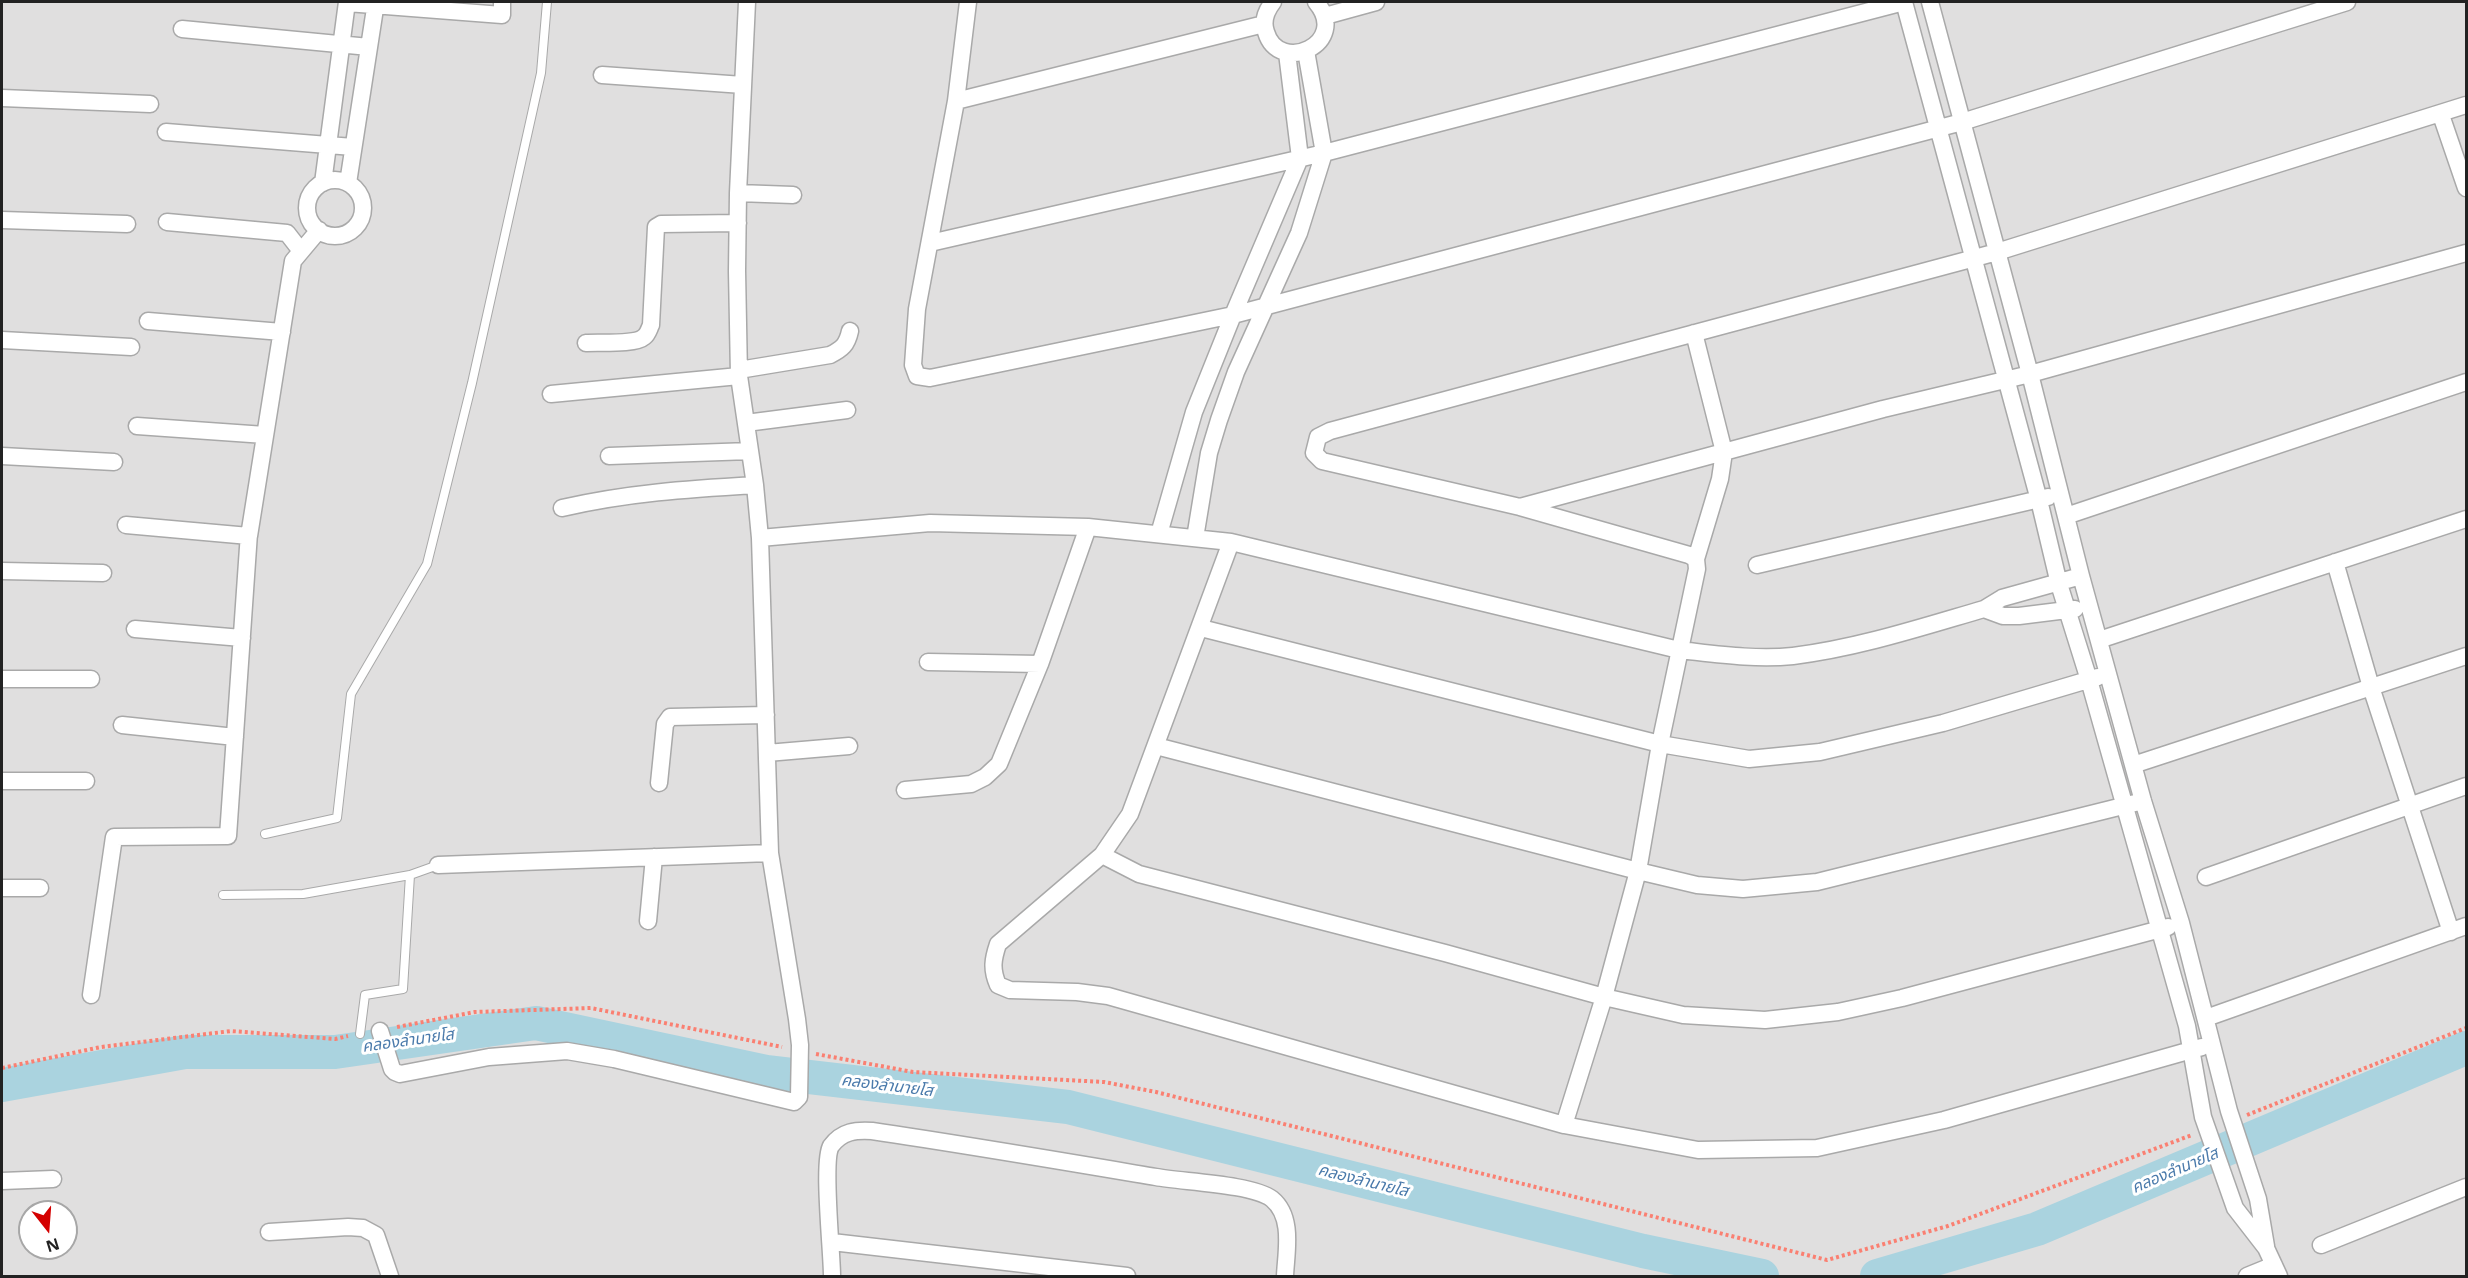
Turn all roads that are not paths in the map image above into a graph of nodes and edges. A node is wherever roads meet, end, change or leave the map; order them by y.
1 (347, 2) edge
2 (502, 2) edge
3 (547, 2) edge
4 (747, 2) edge
5 (968, 2) edge
6 (1273, 2) edge
7 (1376, 2) edge
8 (1904, 2) edge
9 (1930, 2) edge
10 (2347, 2) edge
11 (375, 3) edge
12 (1320, 9) edge
13 (1264, 24) junction
14 (182, 29) dead end
15 (341, 45) junction
16 (369, 47) junction
17 (1306, 51) junction
18 (1287, 52) junction
19 (602, 75) dead end
20 (743, 85) junction
21 (2, 98) edge
22 (956, 101) junction
23 (150, 104) dead end
24 (2466, 105) edge
25 (2441, 115) junction
26 (1962, 122) junction
27 (1938, 129) junction
28 (166, 132) dead end
29 (327, 145) junction
30 (353, 147) junction
31 (1324, 153) junction
32 (1300, 158) junction
33 (322, 183) junction
34 (348, 183) junction
35 (2466, 188) edge
36 (738, 194) junction
37 (794, 195) dead end
38 (2, 220) edge
39 (167, 222) dead end
40 (738, 223) junction
41 (127, 224) dead end
42 (319, 230) junction
43 (930, 243) junction
44 (301, 251) junction
45 (1998, 252) junction
46 (2466, 253) edge
47 (1973, 258) junction
48 (1268, 305) junction
49 (1233, 315) junction
50 (148, 321) dead end
51 (850, 331) dead end
52 (282, 332) junction
53 (1694, 333) junction
54 (2, 340) edge
55 (586, 343) dead end
56 (131, 347) dead end
57 (739, 373) junction
58 (2030, 374) junction
59 (2006, 380) junction
60 (2466, 382) edge
61 (551, 394) dead end
62 (847, 410) dead end
63 (746, 423) junction
64 (137, 426) dead end
65 (265, 435) junction
66 (750, 451) junction
67 (1724, 452) junction
68 (2, 456) edge
69 (609, 456) dead end
70 (114, 462) dead end
71 (755, 485) junction
72 (2061, 494) junction
73 (2039, 500) junction
74 (1520, 507) junction
75 (562, 508) dead end
76 (2066, 516) junction
77 (2466, 519) edge
78 (126, 525) dead end
79 (1088, 527) junction
80 (249, 533) junction
81 (1159, 534) junction
82 (760, 538) junction
83 (1195, 538) junction
84 (1231, 542) junction
85 (1696, 559) junction
86 (2335, 562) junction
87 (1757, 565) dead end
88 (2, 571) edge
89 (103, 573) dead end
90 (2081, 576) junction
91 (2059, 584) junction
92 (2090, 607) junction
93 (1984, 609) junction
94 (2066, 611) junction
95 (1201, 628) junction
96 (135, 629) dead end
97 (242, 638) junction
98 (2099, 640) junction
99 (1679, 650) junction
100 (2466, 656) edge
101 (928, 662) dead end
102 (1040, 663) junction
103 (2109, 674) junction
104 (91, 679) dead end
105 (2, 680) edge
106 (2089, 680) junction
107 (2370, 687) junction
108 (766, 715) junction
109 (122, 725) dead end
110 (235, 737) junction
111 (1660, 744) junction
112 (849, 746) dead end
113 (1156, 746) junction
114 (767, 753) junction
115 (2133, 765) junction
116 (2, 781) edge
117 (86, 781) dead end
118 (659, 783) dead end
119 (2466, 786) edge
120 (905, 790) dead end
121 (2143, 801) junction
122 (2124, 806) junction
123 (2409, 806) junction
124 (265, 834) dead end
125 (770, 853) junction
126 (1102, 855) junction
127 (654, 857) junction
128 (438, 865) joint
129 (1638, 871) junction
130 (410, 875) junction
131 (2206, 877) dead end
132 (2, 888) edge
133 (40, 888) dead end
134 (224, 895) dead end
135 (648, 921) dead end
136 (2181, 923) junction
137 (2159, 929) junction
138 (2459, 929) edge
139 (91, 996) dead end
140 (1604, 998) junction
141 (2206, 1018) junction
142 (381, 1032) road end
143 (360, 1034) road end
144 (2212, 1045) junction
145 (2191, 1051) junction
146 (1564, 1125) junction
147 (53, 1179) dead end
148 (2, 1181) edge
149 (2466, 1187) edge
150 (269, 1232) dead end
151 (832, 1242) junction
152 (2321, 1245) dead end
153 (2266, 1248) junction
154 (2277, 1271) edge
155 (390, 1276) edge
156 (832, 1276) edge
157 (1127, 1276) edge
158 (1285, 1276) edge
159 (2247, 1276) edge

1 - 11 street
1 - 15 street
2 - 11 street
3 - 124 lane
4 - 20 street
5 - 22 street
6 - 13 street
7 - 12 street
8 - 27 street
8 - 31 street
9 - 26 street
10 - 26 street
11 - 16 street
12 - 17 street
13 - 18 street
13 - 22 street
14 - 15 street
15 - 16 street
15 - 29 street
16 - 30 street
17 - 18 street
17 - 31 street
18 - 32 street
19 - 20 street
20 - 36 street
21 - 23 street
22 - 43 street
24 - 25 street
25 - 35 street
25 - 45 street
26 - 27 street
26 - 45 street
27 - 47 street
27 - 48 street
28 - 29 street
29 - 30 street
29 - 33 street
30 - 34 street
31 - 32 street
31 - 48 street
32 - 43 street
32 - 49 street
33 - 34 street
33 - 42 street
34 - 42 street
36 - 37 street
36 - 40 street
38 - 41 street
39 - 44 street
40 - 55 street
40 - 57 street
42 - 44 street
43 - 49 street
44 - 52 street
45 - 47 street
45 - 58 street
46 - 58 street
47 - 53 street
47 - 59 street
48 - 49 street
48 - 83 street
49 - 81 street
50 - 52 street
51 - 57 street
52 - 65 street
53 - 67 street
53 - 74 street
54 - 56 street
57 - 61 street
57 - 63 street
58 - 59 street
58 - 72 street
59 - 67 street
59 - 73 street
60 - 76 street
62 - 63 street
63 - 66 street
64 - 65 street
65 - 80 street
66 - 69 street
66 - 71 street
67 - 74 street
67 - 85 street
68 - 70 street
71 - 75 street
71 - 82 street
72 - 73 street
72 - 76 street
73 - 87 street
73 - 91 street
74 - 85 street
76 - 90 street
77 - 86 street
78 - 80 street
79 - 81 street
79 - 82 street
79 - 102 street
80 - 97 street
81 - 83 street
82 - 108 street
83 - 84 street
84 - 95 street
84 - 99 street
85 - 99 street
86 - 98 street
86 - 107 street
88 - 89 street
90 - 91 street
90 - 92 street
91 - 93 street
91 - 94 street
92 - 94 street
92 - 98 street
93 - 94 street
93 - 99 street
94 - 106 street
95 - 111 street
95 - 113 street
96 - 97 street
97 - 110 street
98 - 103 street
99 - 111 street
100 - 107 street
101 - 102 street
102 - 120 street
103 - 106 street
103 - 115 street
104 - 105 street
106 - 111 street
106 - 122 street
107 - 115 street
107 - 123 street
108 - 114 street
108 - 118 street
109 - 110 street
110 - 139 street
111 - 129 street
112 - 114 street
113 - 126 street
113 - 129 street
114 - 125 street
115 - 121 street
116 - 117 street
119 - 123 street
121 - 122 street
121 - 136 street
122 - 129 street
122 - 137 street
123 - 131 street
123 - 138 street
125 - 127 street
125 - 142 street
126 - 140 street
126 - 146 street
127 - 128 street
127 - 135 street
128 - 130 lane
129 - 140 street
130 - 134 lane
130 - 143 lane
132 - 133 street
136 - 137 street
136 - 141 street
137 - 140 street
137 - 145 street
138 - 141 street
140 - 146 street
141 - 144 street
144 - 145 street
144 - 153 street
145 - 146 street
145 - 153 street
147 - 148 street
149 - 152 street
150 - 155 street
151 - 156 street
151 - 157 street
151 - 158 street
153 - 154 street
154 - 159 street

